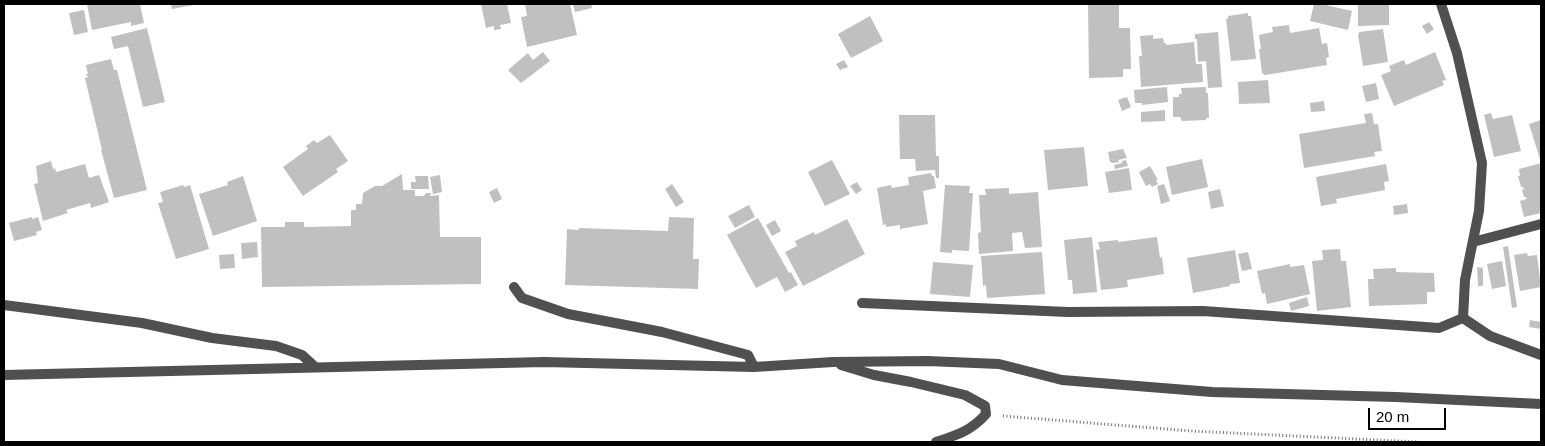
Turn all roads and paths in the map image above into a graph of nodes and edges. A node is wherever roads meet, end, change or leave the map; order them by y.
1 (1441, 4) edge
2 (1541, 224) edge
3 (1473, 242) junction
4 (514, 287) dead end
5 (862, 303) dead end
6 (4, 305) edge
7 (1463, 318) junction
8 (1541, 355) edge
9 (833, 362) junction
10 (314, 366) junction
11 (754, 366) junction
12 (4, 375) edge
13 (1541, 404) edge
14 (986, 414) junction
15 (936, 442) edge
16 (1419, 442) edge

1 - 3 street
2 - 3 street
3 - 7 street
4 - 11 street
5 - 7 street
6 - 10 street
7 - 8 street
9 - 11 street
9 - 13 street
9 - 14 street
10 - 11 street
10 - 12 street
14 - 15 street
14 - 16 path

